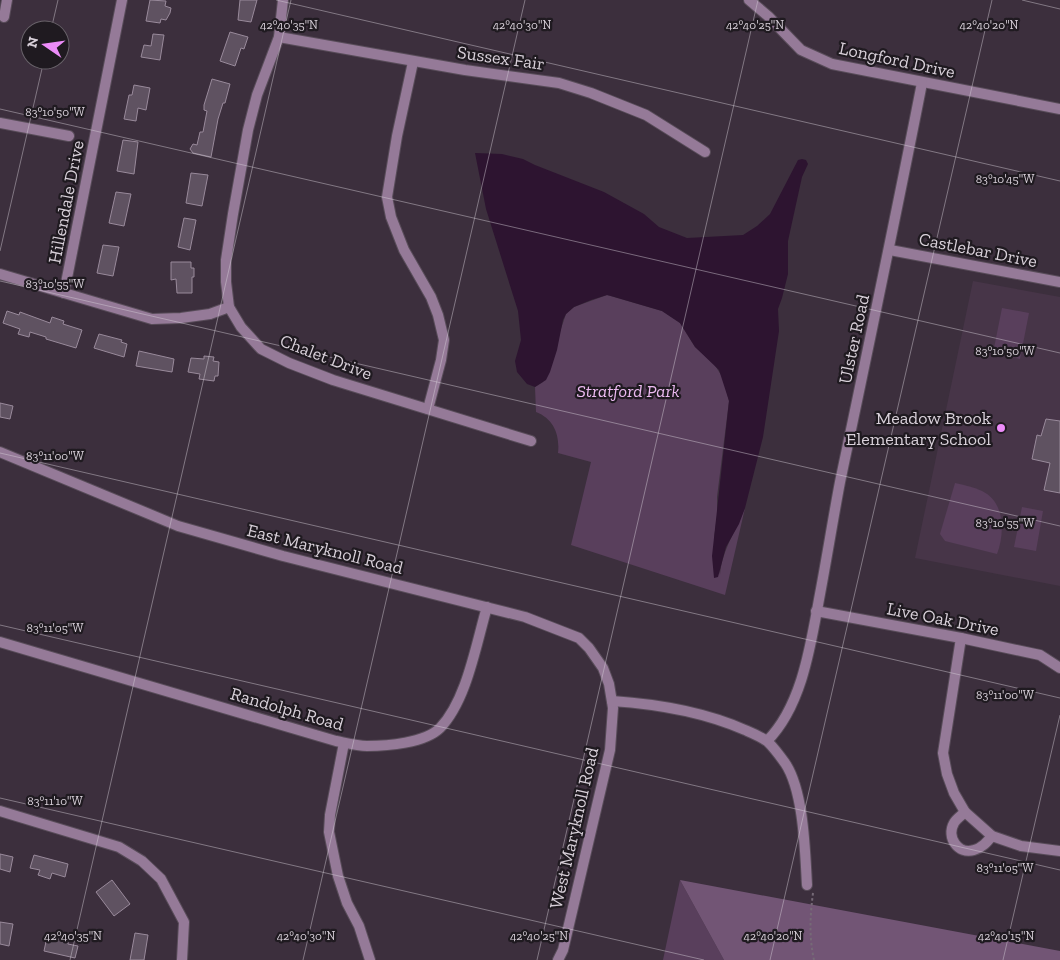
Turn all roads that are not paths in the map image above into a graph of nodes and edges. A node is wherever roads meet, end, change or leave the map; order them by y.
1 (7, 0) edge
2 (122, 0) edge
3 (283, 0) edge
4 (749, 0) edge
5 (4, 17) dead end
6 (279, 37) junction
7 (413, 62) junction
8 (922, 83) junction
9 (1060, 108) edge
10 (0, 123) edge
11 (69, 136) dead end
12 (705, 152) dead end
13 (890, 250) junction
14 (0, 274) edge
15 (1060, 282) edge
16 (64, 293) junction
17 (229, 307) junction
18 (428, 409) junction
19 (531, 441) dead end
20 (0, 452) edge
21 (487, 607) junction
22 (816, 611) junction
23 (961, 638) junction
24 (0, 642) edge
25 (1060, 668) edge
26 (612, 701) junction
27 (767, 741) junction
28 (344, 743) junction
29 (0, 811) edge
30 (966, 812) junction
31 (992, 836) junction
32 (1060, 851) edge
33 (807, 885) road end
34 (182, 960) edge
35 (370, 960) edge
36 (558, 960) edge

1 - 5 street
2 - 16 street, Hillendale Drive
3 - 6 street, Chalet Drive
4 - 8 street, Longford Drive
6 - 7 street, Sussex Fair
6 - 17 street, Chalet Drive
7 - 12 street, Sussex Fair
7 - 18 street
8 - 9 street, Longford Drive
8 - 13 street, Ulster Road
10 - 11 street
13 - 15 street, Castlebar Drive
13 - 22 street, Ulster Road
14 - 16 street
16 - 17 street
17 - 18 street, Chalet Drive
18 - 19 street, Chalet Drive
20 - 21 street, East Maryknoll Road
21 - 26 street, East Maryknoll Road
21 - 28 street, Randolph Road
22 - 23 street, Live Oak Drive
22 - 27 street, Ulster Road
23 - 25 street, Live Oak Drive
23 - 30 street
24 - 28 street, Randolph Road
26 - 27 street
26 - 36 street, West Maryknoll Road
27 - 33 street
28 - 35 street
29 - 34 street
30 - 31 street
30 - 31 street
31 - 32 street

